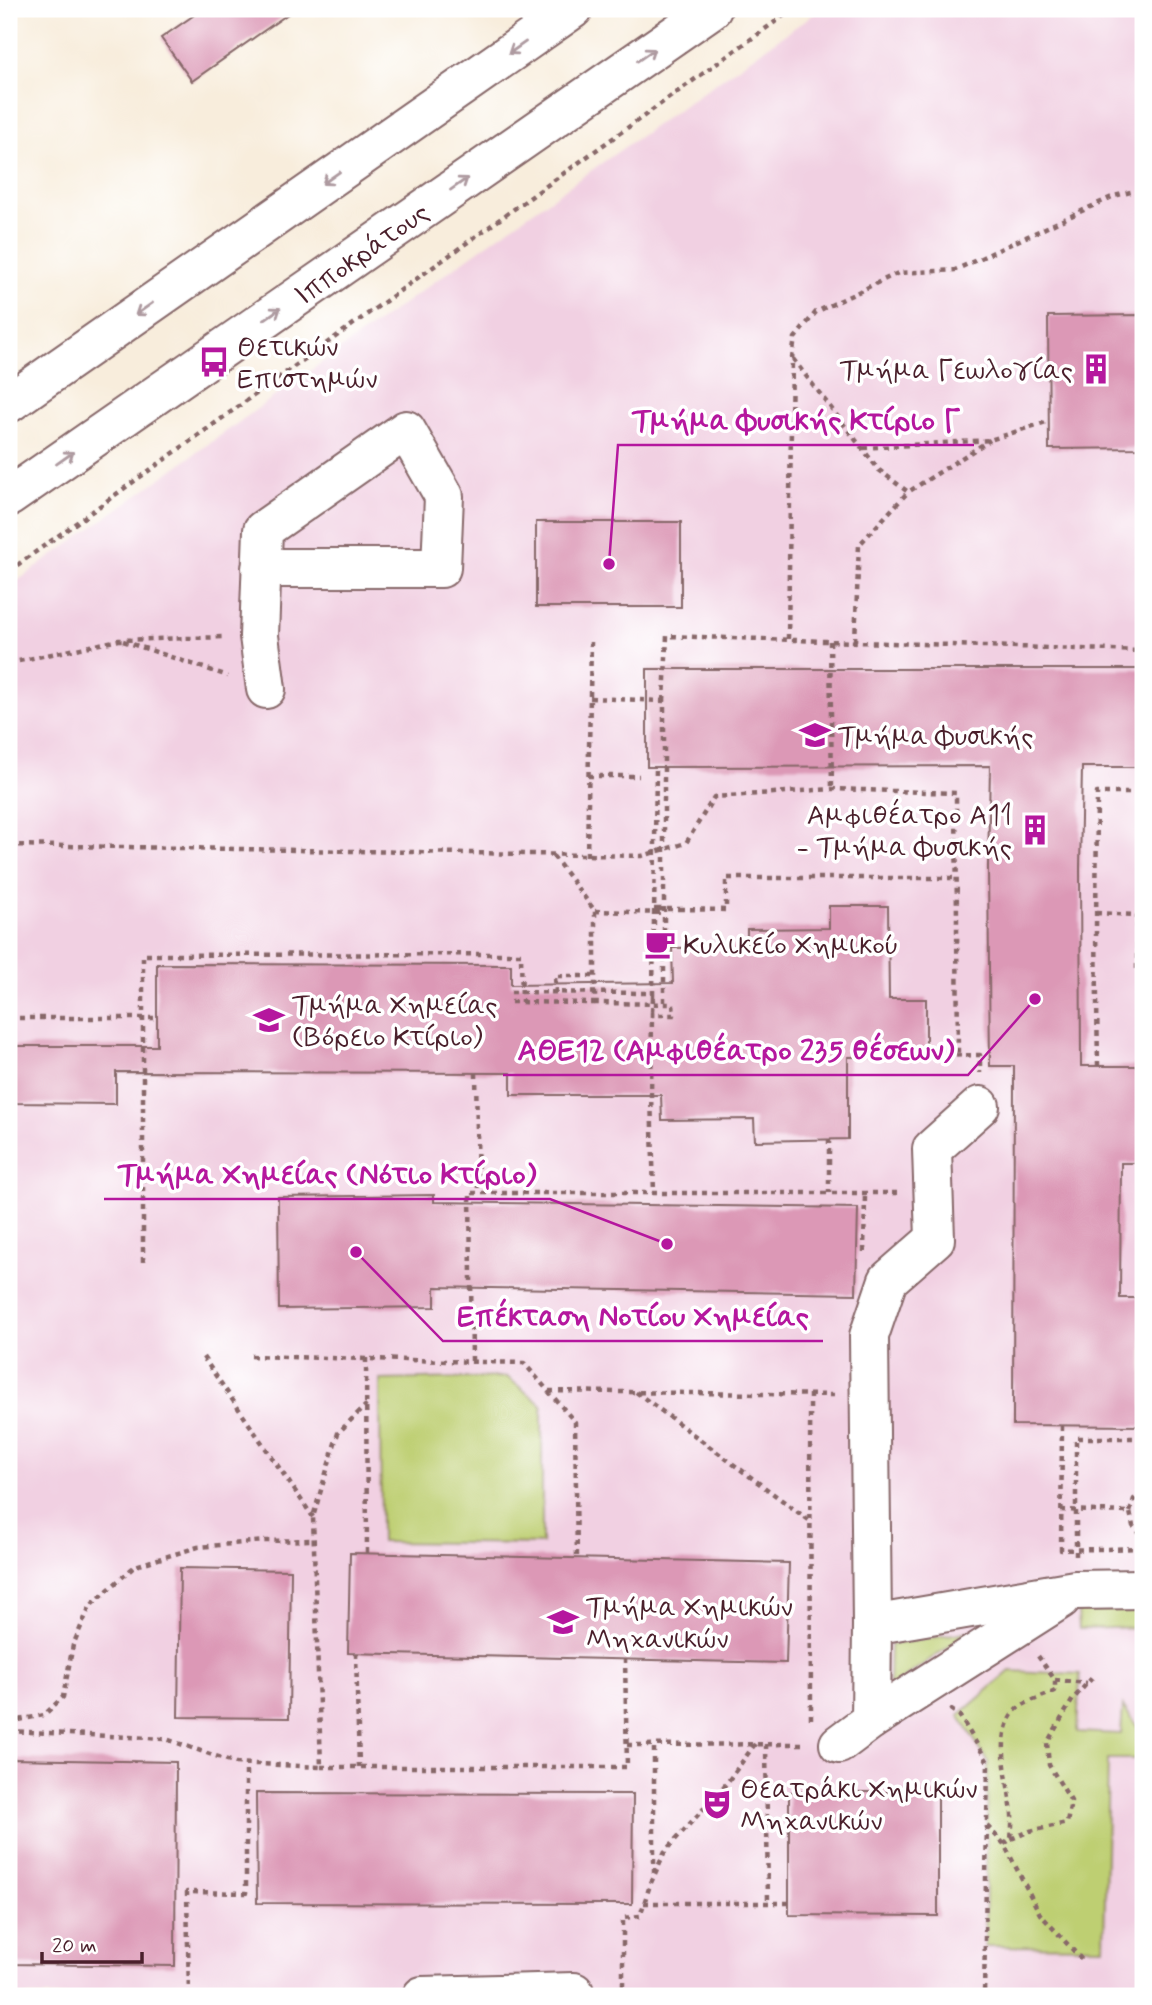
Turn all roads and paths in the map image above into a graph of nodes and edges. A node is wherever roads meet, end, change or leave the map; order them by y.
1 (573, 9) edge
2 (712, 9) edge
3 (793, 9) edge
4 (1135, 191) dead end
5 (793, 358) junction
6 (9, 403) edge
7 (1049, 421) dead end
8 (990, 440) junction
9 (862, 448) junction
10 (908, 492) junction
11 (9, 497) edge
12 (1136, 513) dead end
13 (1141, 548) edge
14 (261, 568) junction
15 (9, 571) edge
16 (1142, 582) edge
17 (1143, 610) edge
18 (259, 636) junction
19 (119, 639) junction
20 (788, 639) junction
21 (830, 641) junction
22 (855, 641) junction
23 (591, 642) dead end
24 (1143, 651) edge
25 (9, 663) edge
26 (266, 689) joint
27 (590, 698) junction
28 (664, 701) junction
29 (656, 767) dead end
30 (588, 776) junction
31 (639, 776) dead end
32 (832, 789) junction
33 (1143, 793) edge
34 (9, 845) edge
35 (665, 849) junction
36 (552, 855) junction
37 (587, 856) junction
38 (957, 878) junction
39 (655, 908) junction
40 (595, 911) junction
41 (665, 913) junction
42 (1096, 913) junction
43 (1141, 968) edge
44 (595, 976) junction
45 (511, 992) dead end
46 (556, 993) junction
47 (653, 993) junction
48 (511, 1002) dead end
49 (522, 1002) junction
50 (595, 1003) junction
51 (664, 1004) junction
52 (652, 1014) junction
53 (9, 1018) edge
54 (142, 1018) junction
55 (156, 1018) dead end
56 (958, 1056) dead end
57 (1098, 1066) dead end
58 (476, 1073) dead end
59 (980, 1106) dead end
60 (829, 1139) dead end
61 (478, 1193) junction
62 (654, 1194) junction
63 (829, 1194) junction
64 (865, 1194) junction
65 (933, 1194) junction
66 (864, 1256) dead end
67 (143, 1262) dead end
68 (251, 1356) dead end
69 (202, 1357) dead end
70 (366, 1358) junction
71 (472, 1361) junction
72 (548, 1391) junction
73 (635, 1392) junction
74 (810, 1394) junction
75 (869, 1395) junction
76 (366, 1405) junction
77 (1062, 1426) dead end
78 (1143, 1438) edge
79 (1143, 1490) edge
80 (1061, 1510) junction
81 (1075, 1510) junction
82 (1130, 1511) junction
83 (313, 1517) junction
84 (810, 1521) junction
85 (1143, 1537) edge
86 (314, 1540) junction
87 (1076, 1548) junction
88 (1143, 1548) edge
89 (367, 1554) dead end
90 (578, 1558) dead end
91 (1143, 1589) edge
92 (1075, 1590) junction
93 (872, 1625) junction
94 (1015, 1628) junction
95 (356, 1653) dead end
96 (625, 1659) dead end
97 (1092, 1678) dead end
98 (1055, 1680) junction
99 (1087, 1684) junction
100 (921, 1689) junction
101 (871, 1720) junction
102 (9, 1722) edge
103 (9, 1731) edge
104 (755, 1744) junction
105 (766, 1744) junction
106 (825, 1744) junction
107 (627, 1745) junction
108 (654, 1745) junction
109 (246, 1764) junction
110 (321, 1767) junction
111 (359, 1767) junction
112 (987, 1826) junction
113 (1012, 1839) junction
114 (1004, 1844) junction
115 (653, 1877) junction
116 (644, 1903) junction
117 (768, 1903) junction
118 (789, 1903) dead end
119 (1083, 1961) dead end
120 (573, 1992) dead end
121 (189, 1996) edge
122 (422, 1996) edge
123 (623, 1996) edge
124 (985, 1996) edge

1 -> 6 street
11 -> 2 street, Ιπποκράτους
3 - 15 path
4 - 5 path
5 - 9 path
5 - 20 path
7 - 8 path
8 - 9 path
8 - 10 path
9 - 10 path
10 - 22 path
12 - 13 path
13 - 16 path
14 - 14 street
14 - 18 street
16 - 17 path
18 - 19 path
18 - 26 street
19 - 25 path
19 - 26 path
20 - 21 path
20 - 28 path
21 - 22 path
21 - 32 path
22 - 24 path
23 - 27 path
27 - 28 path
27 - 30 path
28 - 35 path
29 - 39 path, bridge
30 - 31 path
30 - 37 path
32 - 35 path
32 - 38 path
33 - 42 path
34 - 36 path
35 - 37 path
35 - 41 path
36 - 37 path
36 - 40 path
38 - 39 path, bridge
38 - 56 path
39 - 47 path, bridge
40 - 41 path
40 - 44 path
41 - 51 path
42 - 43 path
42 - 57 path
44 - 46 path
44 - 50 path
45 - 46 path, bridge
46 - 47 path, bridge
47 - 52 path, bridge
48 - 49 path
49 - 50 path
49 - 54 path
50 - 51 path
51 - 52 path
52 - 62 path
53 - 54 path
54 - 55 path
54 - 67 path
58 - 61 path
59 - 65 street
60 - 63 path
61 - 62 path
61 - 71 path
62 - 63 path
63 - 64 path
64 - 65 path
64 - 66 path
65 - 75 street
68 - 70 path
69 - 83 path
70 - 71 path
70 - 76 path
71 - 72 path
72 - 73 path
72 - 90 path
73 - 74 path
73 - 84 path
74 - 75 path
74 - 84 path
75 - 93 street
76 - 83 path
76 - 89 path
77 - 80 path
78 - 81 path
79 - 82 path
80 - 81 path
80 - 87 path
81 - 82 path
81 - 87 path
82 - 85 path
83 - 86 path
84 - 106 path
86 - 102 path
86 - 110 path
87 - 88 path
87 - 92 path
91 - 92 street
92 - 93 street
92 - 94 street
93 - 101 street
94 - 98 path
94 - 100 street
95 - 111 path
96 - 107 path
97 - 99 path
98 - 99 path
98 - 113 path
99 - 113 path
100 - 101 street
100 - 112 path
101 - 106 street
103 - 109 path
104 - 105 path
104 - 108 path
104 - 115 path
105 - 106 path
105 - 117 path
107 - 108 path
107 - 111 path
108 - 115 path
109 - 110 path
109 - 121 path
110 - 111 path
112 - 114 path
112 - 124 path
113 - 114 path
114 - 119 path
115 - 116 path
116 - 117 path
116 - 123 path
117 - 118 path
120 - 122 street

